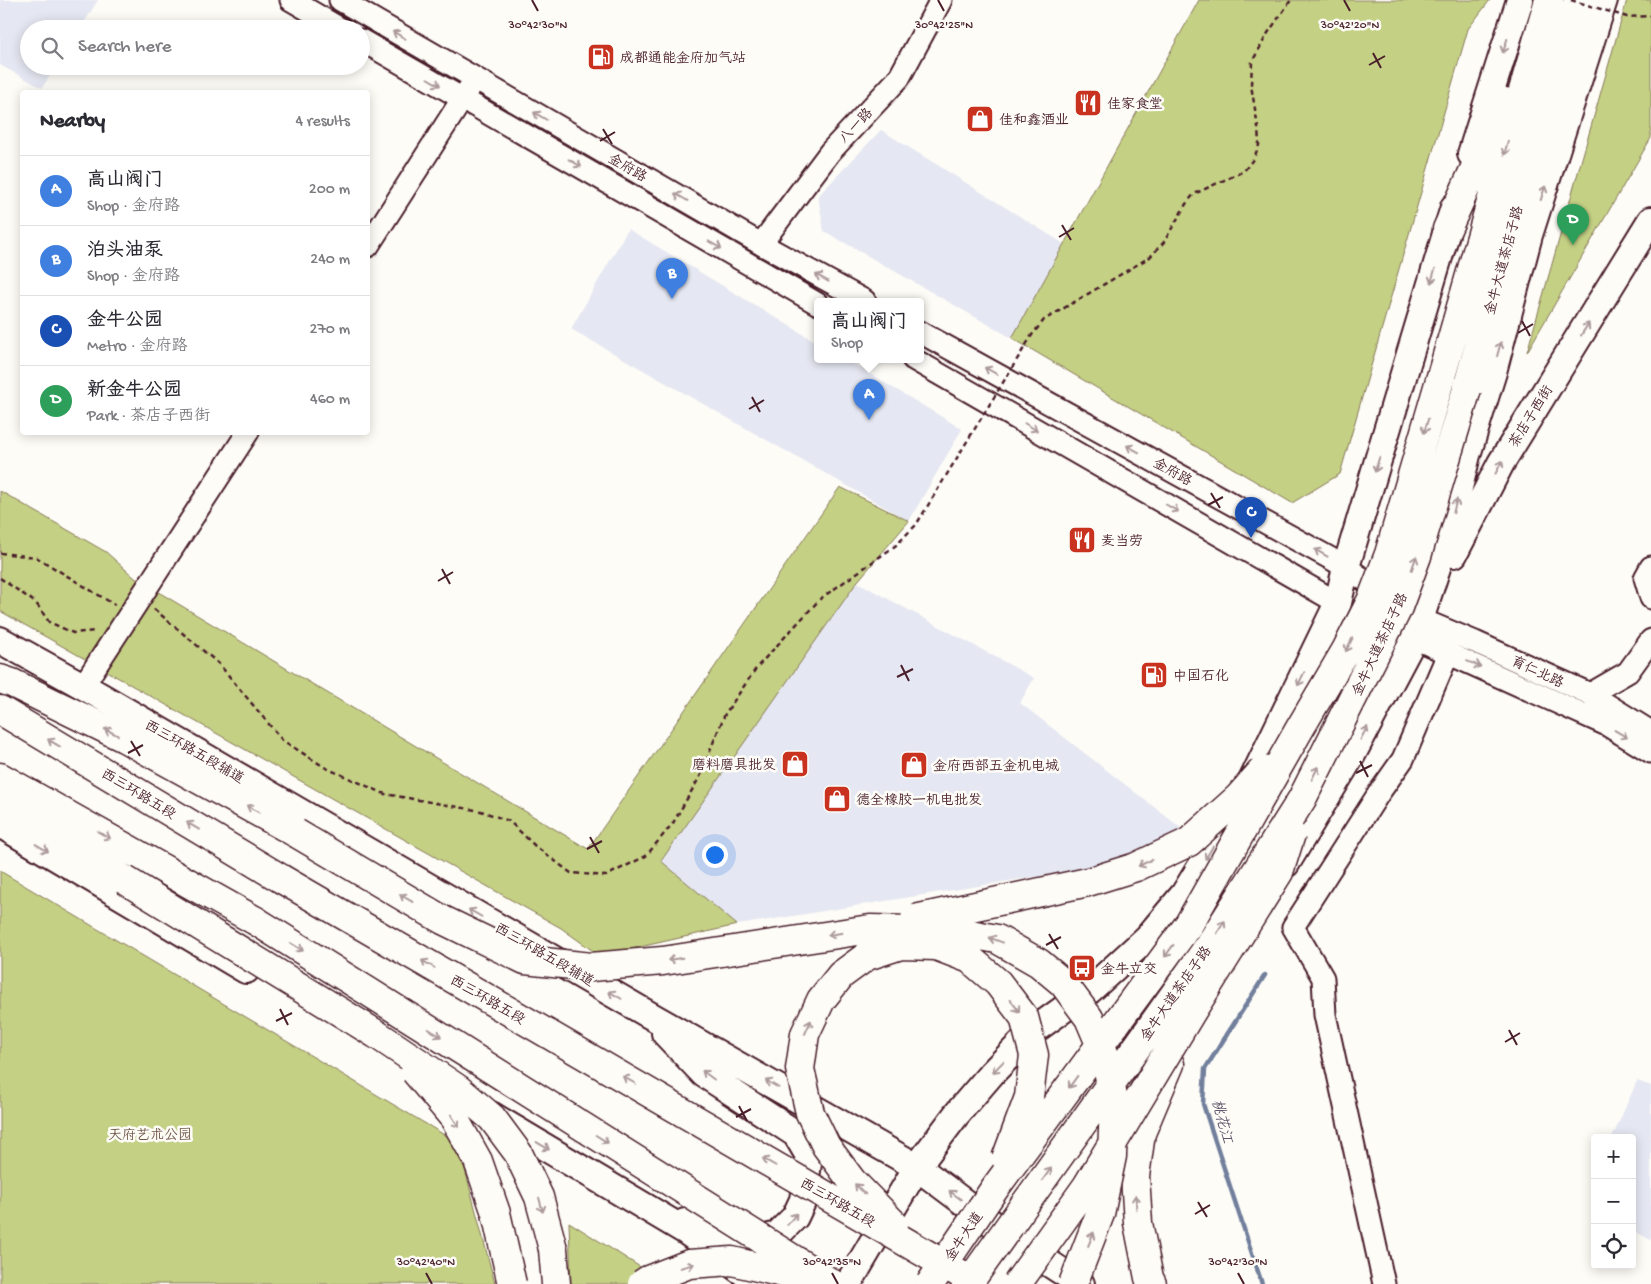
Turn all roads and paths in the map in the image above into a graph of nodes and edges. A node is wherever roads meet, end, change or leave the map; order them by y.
1 (291, 0) edge
2 (340, 0) edge
3 (941, 0) edge
4 (1292, 0) edge
5 (1520, 0) edge
6 (1571, 0) edge
7 (1578, 0) edge
8 (1592, 0) edge
9 (1604, 0) edge
10 (1546, 8) edge
11 (1651, 16) edge
12 (325, 20) edge
13 (370, 45) edge
14 (475, 78) junction
15 (462, 99) junction
16 (1537, 136) junction
17 (1651, 220) edge
18 (1447, 229) junction
19 (370, 243) edge
20 (761, 244) junction
21 (860, 298) edge
22 (814, 302) edge
23 (924, 334) edge
24 (921, 363) edge
25 (246, 435) edge
26 (0, 553) edge
27 (1346, 567) junction
28 (1651, 567) edge
29 (0, 578) edge
30 (1651, 598) edge
31 (1338, 603) junction
32 (136, 607) junction
33 (1417, 628) junction
34 (115, 639) junction
35 (0, 640) edge
36 (1651, 640) edge
37 (1448, 654) junction
38 (0, 679) edge
39 (83, 686) junction
40 (1590, 694) junction
41 (0, 710) edge
42 (1299, 730) junction
43 (1651, 732) edge
44 (1651, 752) edge
45 (0, 777) edge
46 (0, 796) edge
47 (1302, 799) junction
48 (0, 824) edge
49 (870, 929) junction
50 (1192, 1011) junction
51 (646, 1013) junction
52 (376, 1034) junction
53 (917, 1167) junction
54 (1066, 1182) joint
55 (995, 1188) junction
56 (651, 1211) junction
57 (1021, 1245) junction
58 (919, 1249) junction
59 (512, 1284) edge
60 (556, 1284) edge
61 (642, 1284) edge
62 (760, 1284) edge
63 (810, 1284) edge
64 (833, 1284) edge
65 (848, 1284) edge
66 (930, 1284) edge
67 (968, 1284) edge
68 (977, 1284) edge
69 (996, 1284) edge
70 (1017, 1284) edge
71 (1073, 1284) edge
72 (1081, 1284) edge
73 (1152, 1284) edge
74 (1384, 1284) edge

1 - 12 street
14 -> 2 street, 金府路
3 - 20 street, 八一路
4 - 32 path, bridge
5 -> 18 main road
6 - 11 path, bridge
7 - 16 highway, 金牛大道茶店子路
8 - 16 highway
33 -> 9 main road
10 - 18 highway
10 -> 42 highway, 金牛大道茶店子路, bridge
13 -> 15 street, 金府路
14 - 15 street
20 -> 14 street, 金府路
15 - 19 street
15 -> 22 street, 金府路
47 -> 16 highway, 金牛大道茶店子路, bridge
33 -> 17 main road, 茶店子西街
18 -> 27 main road
21 -> 20 street, 金府路
27 -> 23 street, 金府路
24 -> 31 street
25 - 32 street
26 - 32 path
27 - 31 main road
27 - 33 street, 金府路
28 - 30 street
29 - 34 path
31 - 33 main road
31 -> 53 main road
32 - 34 street
33 - 37 street
33 - 40 street, 育仁北路
54 -> 33 main road
34 - 39 street
35 - 39 main road, 西三环路五段辅道
36 - 40 street
37 -> 44 street
37 - 74 street
49 -> 38 highway, bridge
51 -> 39 main road, 西三环路五段辅道
40 - 43 street, 育仁北路
58 -> 41 highway, 西三环路五段, bridge
42 -> 49 highway, bridge
42 -> 55 highway, 金牛大道茶店子路, bridge
45 -> 64 highway, bridge
46 - 52 highway, bridge
47 - 50 highway, bridge
67 -> 47 highway, 金牛大道茶店子路, bridge
48 -> 56 main road
71 -> 49 highway, bridge
50 - 70 highway, bridge
73 -> 50 highway, bridge
53 -> 51 main road, 西三环路五段辅道
56 -> 51 main road
52 -> 59 highway, bridge
52 -> 60 highway, bridge
57 -> 53 main road, 西三环路五段辅道
53 - 65 main road
54 - 57 street
58 -> 55 highway, bridge
55 - 66 highway, 金牛大道, bridge
56 - 62 main road
57 - 69 main road
57 - 72 main road, 西三环路五段辅道
58 - 68 highway, 西三环路五段, bridge
61 -> 63 highway, bridge

